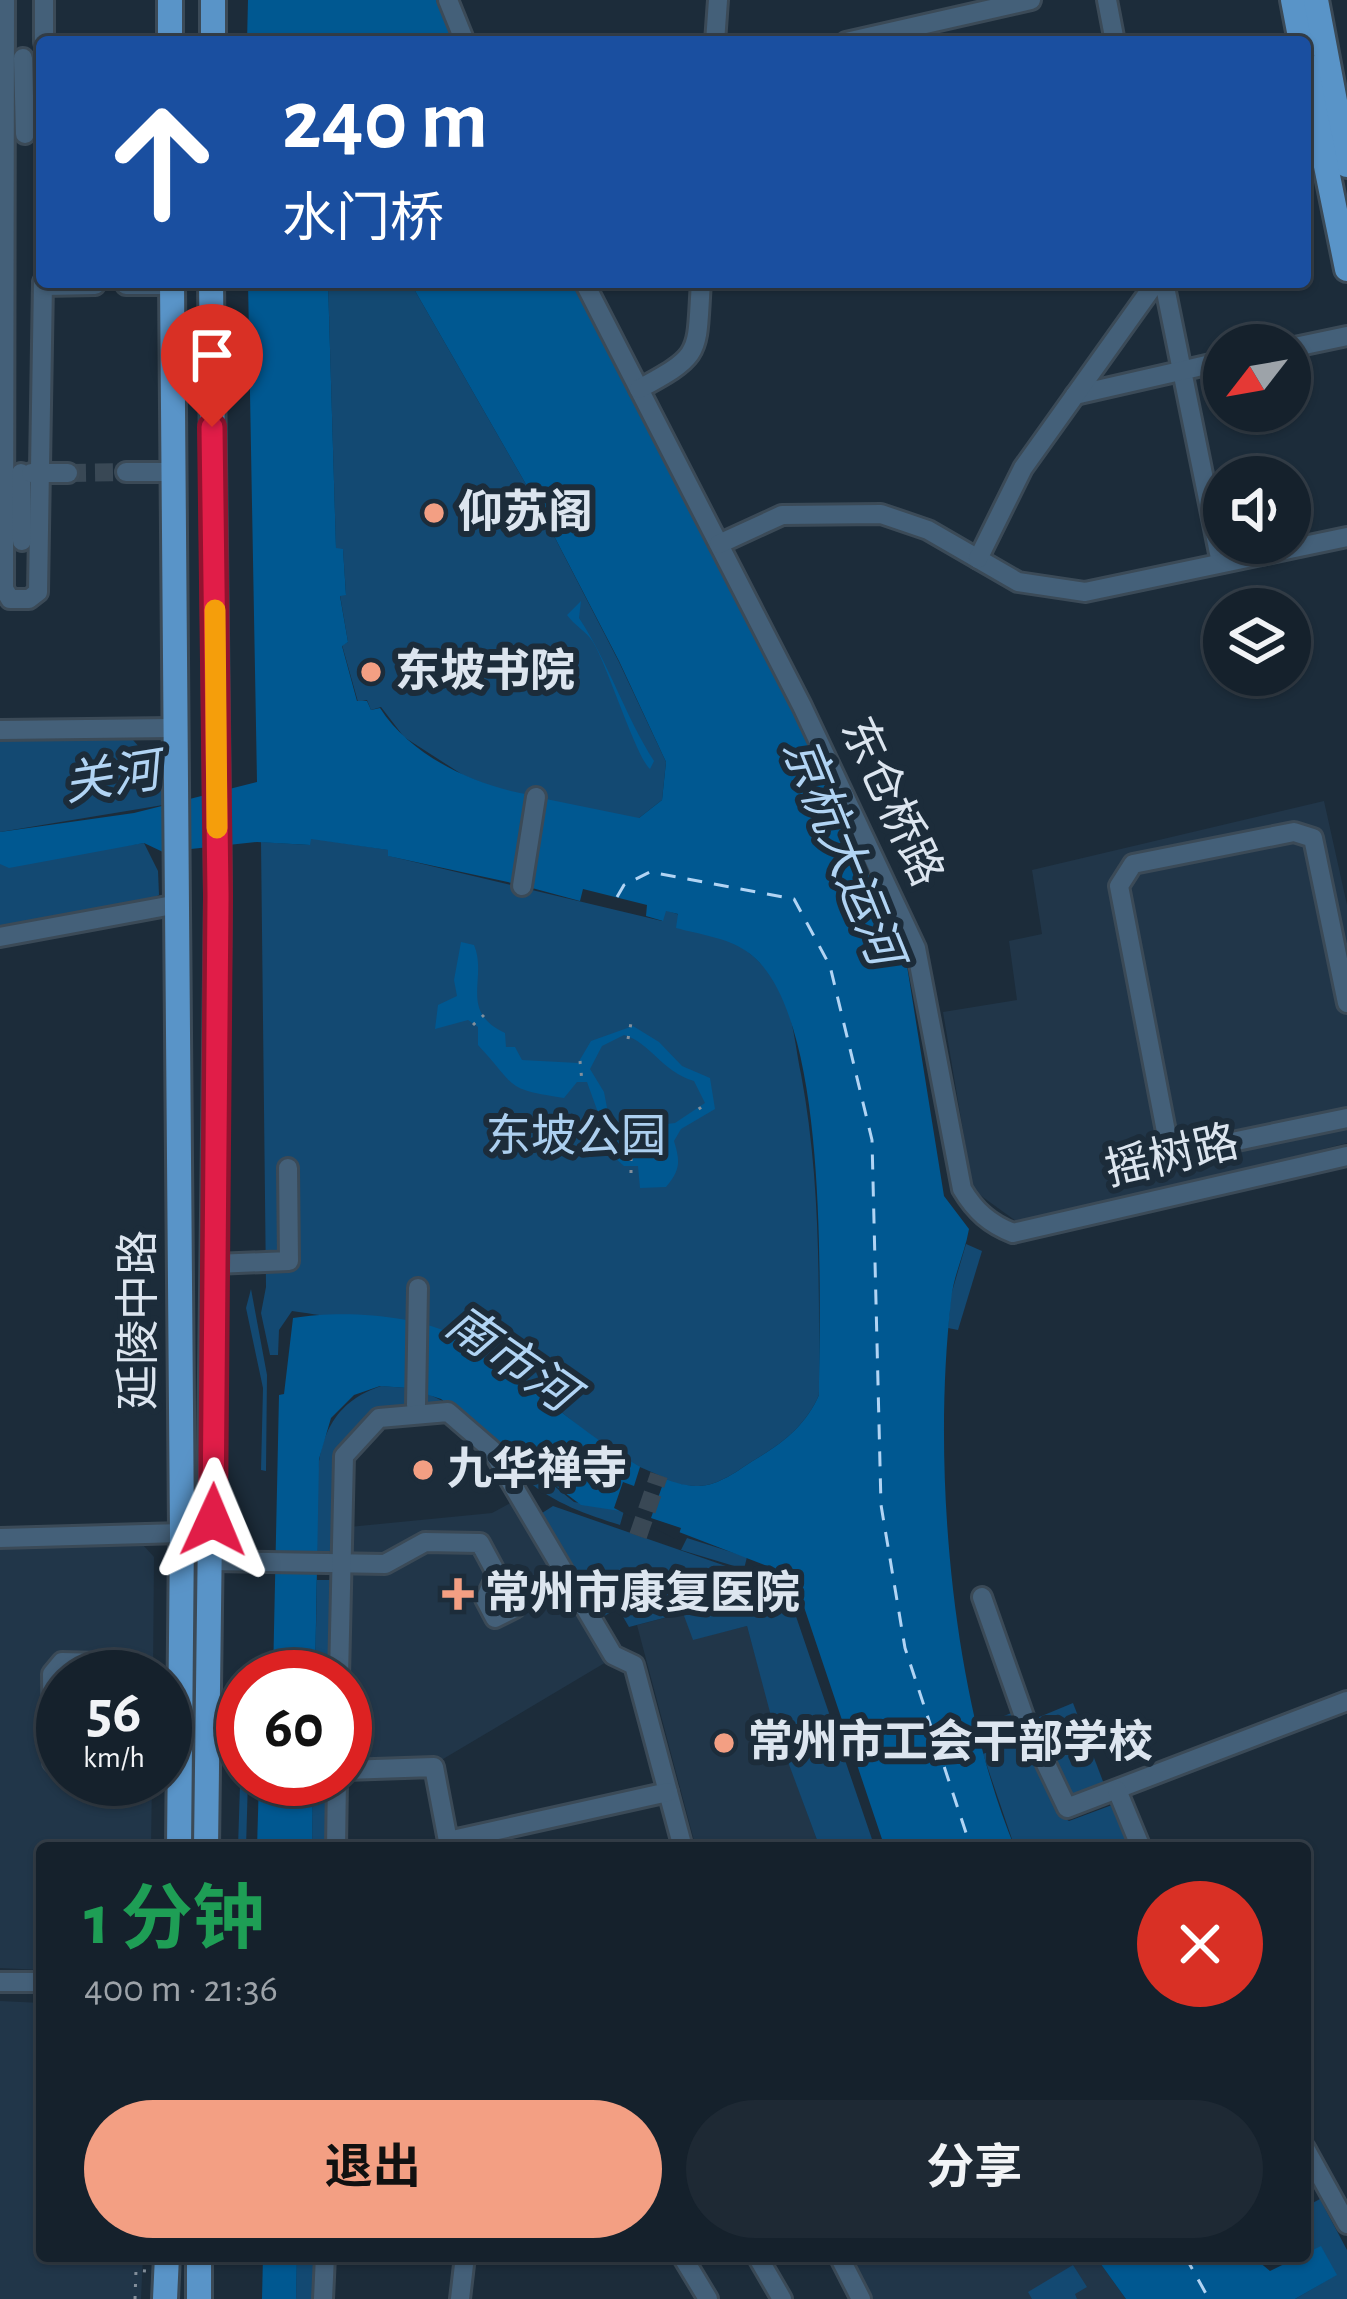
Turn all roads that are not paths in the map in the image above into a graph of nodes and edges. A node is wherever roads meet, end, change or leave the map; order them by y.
1 (4, 0) edge
2 (44, 0) edge
3 (170, 0) edge
4 (213, 0) edge
5 (448, 0) edge
6 (718, 0) edge
7 (1031, 0) edge
8 (1107, 0) edge
9 (1293, 0) edge
10 (1316, 0) edge
11 (44, 36) edge
12 (170, 36) edge
13 (213, 36) edge
14 (463, 36) edge
15 (715, 36) edge
16 (872, 36) edge
17 (1114, 36) edge
18 (1300, 36) edge
19 (22, 58) dead end
20 (3, 121) edge
21 (34, 134) edge
22 (1313, 144) edge
23 (1347, 165) edge
24 (1347, 269) edge
25 (43, 288) edge
26 (172, 288) edge
27 (211, 288) edge
28 (587, 288) edge
29 (701, 288) edge
30 (1156, 288) edge
31 (1159, 288) edge
32 (1347, 336) edge
33 (1311, 344) edge
34 (1203, 366) edge
35 (1182, 370) junction
36 (639, 389) junction
37 (2, 394) edge
38 (1075, 395) junction
39 (126, 472) tunnel mouth
40 (173, 472) junction
41 (22, 473) junction
42 (68, 473) tunnel mouth
43 (1203, 474) edge
44 (1347, 537) edge
45 (22, 541) dead end
46 (719, 544) junction
47 (1311, 544) edge
48 (978, 559) junction
49 (1216, 564) edge
50 (173, 728) junction
51 (0, 730) edge
52 (536, 797) dead end
53 (523, 886) dead end
54 (178, 904) junction
55 (0, 937) edge
56 (1345, 981) edge
57 (1347, 1003) edge
58 (1347, 1118) edge
59 (1347, 1156) edge
60 (288, 1168) dead end
61 (1013, 1233) joint
62 (215, 1264) junction
63 (418, 1288) dead end
64 (416, 1405) dead end
65 (182, 1533) junction
66 (0, 1538) edge
67 (213, 1561) junction
68 (333, 1567) junction
69 (497, 1575) dead end
70 (982, 1598) dead end
71 (176, 1650) edge
72 (338, 1650) edge
73 (1347, 1701) edge
74 (372, 1769) edge
75 (1118, 1790) junction
76 (668, 1792) junction
77 (176, 1806) edge
78 (337, 1806) edge
79 (179, 1842) edge
80 (206, 1842) edge
81 (336, 1842) edge
82 (469, 1842) edge
83 (681, 1842) edge
84 (1139, 1842) edge
85 (0, 1982) edge
86 (36, 1982) edge
87 (1312, 2177) edge
88 (1347, 2224) edge
89 (200, 2262) edge
90 (325, 2262) edge
91 (464, 2262) edge
92 (686, 2262) edge
93 (761, 2262) edge
94 (842, 2262) edge
95 (158, 2263) edge
96 (165, 2299) edge
97 (199, 2299) edge
98 (323, 2299) edge
99 (460, 2299) edge
100 (708, 2299) edge
101 (782, 2299) edge
102 (861, 2299) edge

1 - 20 street
2 - 11 street
3 - 12 main road
4 - 13 main road
5 - 14 street
6 - 15 street
7 - 16 street
8 - 17 street
9 - 18 main road
10 - 23 main road
19 - 21 street
20 - 21 street
20 - 37 street
22 - 24 main road
25 - 41 street
26 - 40 main road
27 - 62 main road, 延陵中路
28 - 36 street, 东仓桥路
29 - 36 street
30 - 38 street
31 - 35 street
32 - 33 street
34 - 35 street
35 - 38 street
35 - 43 street
36 - 46 street, 东仓桥路
37 - 41 street
38 - 48 street
39 - 40 street
40 - 50 main road
41 - 41 street
41 - 42 street
41 - 45 street
44 - 47 street
46 - 48 street
46 - 61 street, 东仓桥路
48 - 49 street
50 - 51 street
50 - 54 main road, 延陵中路
52 - 53 street
54 - 55 street
54 - 65 main road, 延陵中路
56 - 57 street
56 - 58 street
59 - 61 street, 摇树路
60 - 62 street
62 - 67 main road, 延陵中路
63 - 64 street
65 - 66 street
65 - 71 main road, 延陵中路
67 - 68 street
67 - 80 main road, 延陵中路
68 - 69 street
68 - 72 street
68 - 76 street
70 - 75 street
73 - 75 street
74 - 82 street
75 - 84 street
76 - 82 street
76 - 83 street
77 - 79 main road, 延陵中路
78 - 81 street
85 - 86 street
87 - 88 street
89 - 97 main road
90 - 98 street
91 - 99 street
92 - 100 street
93 - 101 street
94 - 102 street
95 - 96 main road

